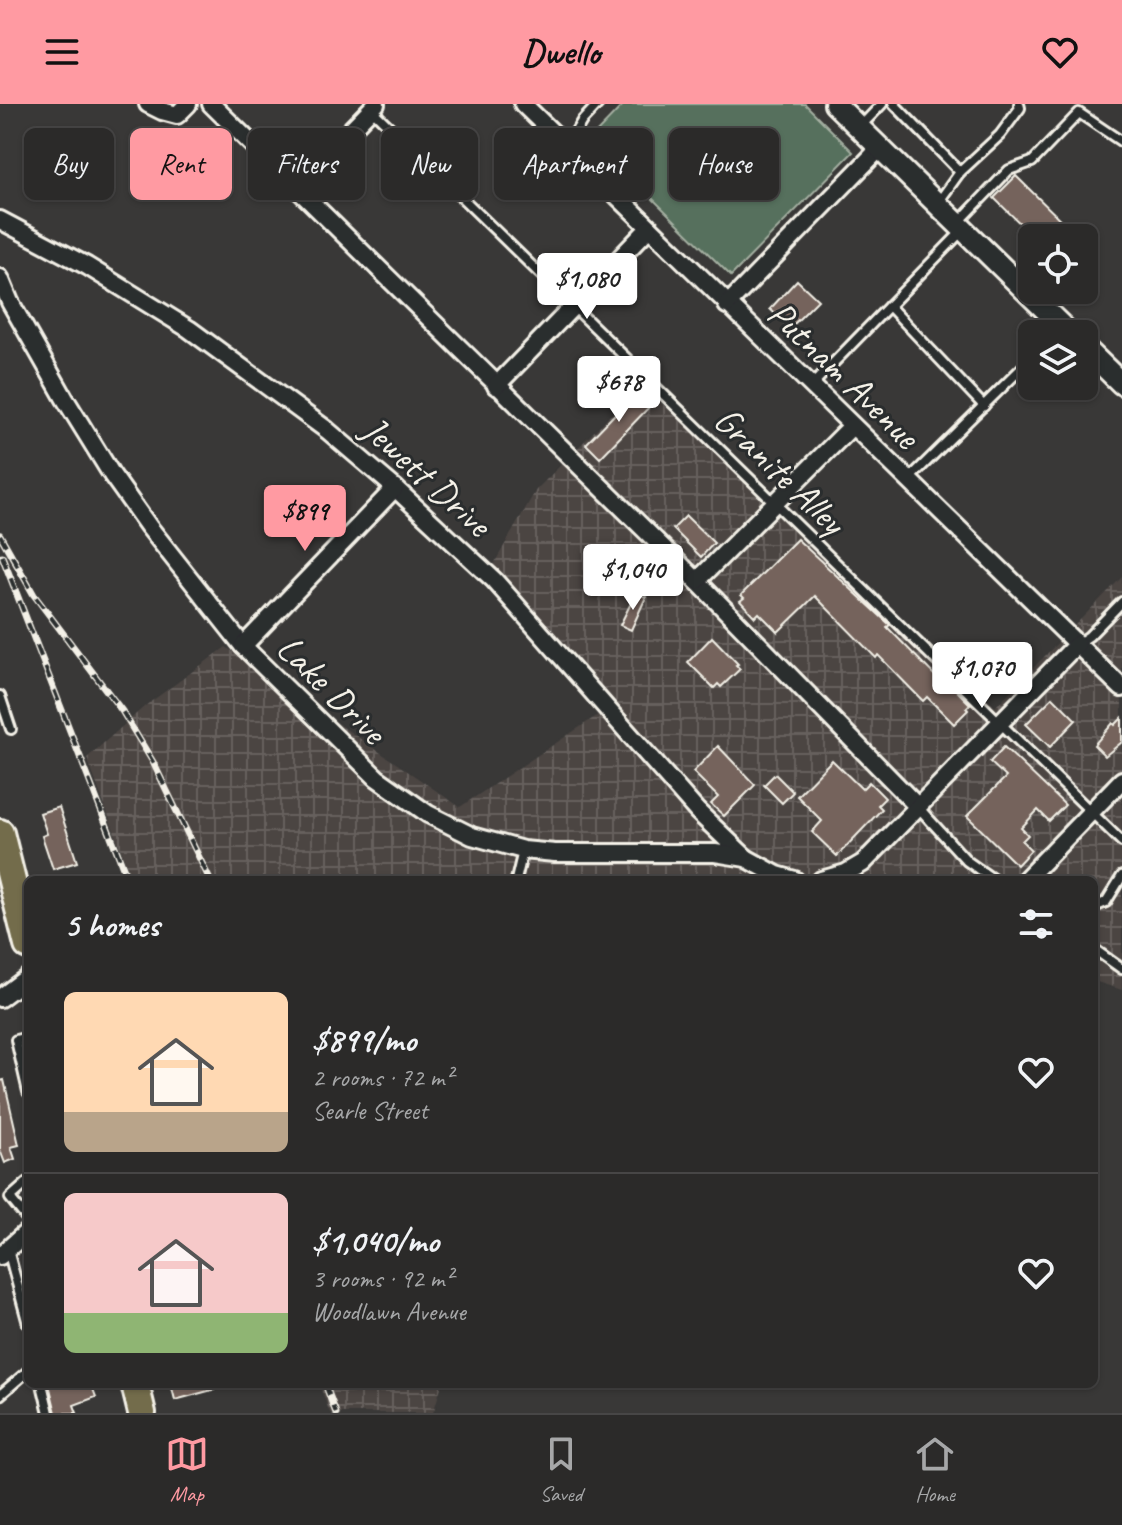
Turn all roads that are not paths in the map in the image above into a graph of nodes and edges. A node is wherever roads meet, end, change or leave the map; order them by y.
1 (148, 104) edge
2 (188, 104) edge
3 (211, 104) edge
4 (523, 104) edge
5 (598, 104) edge
6 (835, 104) edge
7 (882, 104) edge
8 (894, 104) edge
9 (1019, 104) edge
10 (370, 106) edge
11 (859, 127) junction
12 (350, 128) edge
13 (547, 128) edge
14 (578, 128) edge
15 (248, 140) edge
16 (1122, 142) edge
17 (880, 148) junction
18 (960, 172) junction
19 (310, 200) edge
20 (620, 200) edge
21 (937, 204) junction
22 (0, 220) edge
23 (960, 227) junction
24 (649, 228) junction
25 (0, 278) edge
26 (727, 305) junction
27 (889, 306) junction
28 (572, 307) junction
29 (1051, 320) edge
30 (1098, 361) edge
31 (1018, 372) edge
32 (1122, 384) edge
33 (496, 386) junction
34 (811, 386) junction
35 (984, 406) junction
36 (852, 426) junction
37 (908, 480) junction
38 (395, 488) junction
39 (775, 504) junction
40 (697, 581) junction
41 (1122, 602) edge
42 (1077, 644) junction
43 (243, 646) junction
44 (1122, 688) edge
45 (0, 696) edge
46 (999, 721) junction
47 (11, 729) dead end
48 (1122, 780) edge
49 (918, 807) junction
50 (1091, 812) junction
51 (0, 833) edge
52 (1122, 842) edge
53 (523, 850) junction
54 (746, 858) junction
55 (517, 876) edge
56 (781, 876) edge
57 (835, 876) edge
58 (988, 876) edge
59 (1029, 876) edge
60 (1122, 876) edge
61 (1098, 905) edge
62 (24, 929) edge
63 (1098, 952) edge
64 (1122, 969) edge
65 (24, 980) edge
66 (0, 998) edge
67 (24, 1038) edge
68 (24, 1075) edge
69 (24, 1186) edge
70 (24, 1215) edge
71 (24, 1235) edge
72 (4, 1253) edge
73 (24, 1312) edge
74 (24, 1374) edge
75 (45, 1388) edge
76 (136, 1388) edge
77 (0, 1395) edge
78 (49, 1413) edge
79 (142, 1413) edge

1 - 2 street
3 - 15 street
4 - 13 street, Putnam Avenue
5 - 14 lane
6 - 11 street
7 - 11 lane
8 - 18 lane
9 - 18 lane
10 - 12 street
10 - 28 lane, Granite Alley
11 - 17 street
16 - 23 lane
17 - 21 street
17 - 26 street
18 - 21 lane
19 - 33 street
20 - 24 street, Putnam Avenue
21 - 23 street
22 - 38 street, Jewett Drive
23 - 27 lane
23 - 29 street
24 - 26 street, Putnam Avenue
24 - 28 street
25 - 43 street, Lake Drive
26 - 34 street, Putnam Avenue
27 - 34 lane
27 - 35 lane
28 - 33 street
28 - 39 lane, Granite Alley
30 - 32 street
31 - 35 lane
33 - 40 street
34 - 36 street, Putnam Avenue
35 - 37 lane
36 - 37 street, Putnam Avenue
36 - 39 street
37 - 42 street, Putnam Avenue
38 - 43 street
38 - 54 street, Jewett Drive
39 - 40 street
39 - 46 lane, Granite Alley
40 - 49 street
41 - 42 lane
42 - 44 street, Putnam Avenue
42 - 46 street
43 - 53 street, Lake Drive
45 - 47 lane
46 - 49 street
46 - 50 lane, Granite Alley
48 - 50 street
49 - 57 street
49 - 58 lane
50 - 52 lane, Granite Alley
50 - 59 street
51 - 62 main road
53 - 54 street, Lake Drive
53 - 55 lane
54 - 56 street, Lake Drive
60 - 61 lane
63 - 64 lane
65 - 66 street
67 - 68 lane
69 - 70 lane
71 - 72 street
72 - 73 lane
74 - 77 lane
75 - 78 lane
76 - 79 main road

